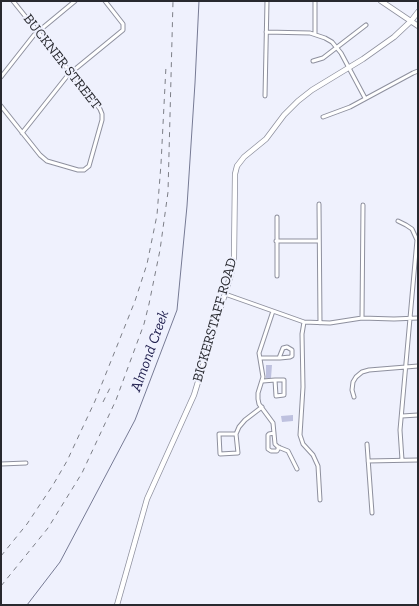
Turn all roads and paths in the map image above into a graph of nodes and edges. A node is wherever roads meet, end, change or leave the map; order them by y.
1 (14, 1) edge
2 (75, 1) edge
3 (105, 1) edge
4 (267, 1) edge
5 (315, 1) edge
6 (381, 1) edge
7 (418, 12) edge
8 (411, 21) junction
9 (366, 25) dead end
10 (418, 26) edge
11 (38, 31) junction
12 (266, 32) junction
13 (315, 34) junction
14 (337, 48) junction
15 (313, 61) dead end
16 (350, 67) junction
17 (418, 71) edge
18 (70, 73) junction
19 (1, 77) edge
20 (265, 96) dead end
21 (365, 98) junction
22 (1, 106) edge
23 (323, 117) dead end
24 (22, 133) junction
25 (319, 204) dead end
26 (363, 205) dead end
27 (276, 217) dead end
28 (398, 221) dead end
29 (276, 241) junction
30 (320, 241) junction
31 (277, 276) dead end
32 (225, 294) junction
33 (273, 311) junction
34 (362, 318) junction
35 (411, 318) junction
36 (418, 318) edge
37 (304, 322) junction
38 (320, 323) junction
39 (260, 358) junction
40 (279, 358) junction
41 (418, 366) edge
42 (406, 367) junction
43 (263, 380) junction
44 (275, 380) junction
45 (354, 397) dead end
46 (262, 407) junction
47 (418, 415) edge
48 (402, 416) junction
49 (274, 433) junction
50 (236, 434) junction
51 (367, 444) dead end
52 (279, 447) junction
53 (402, 460) junction
54 (418, 460) edge
55 (368, 461) junction
56 (26, 463) dead end
57 (1, 464) edge
58 (297, 469) dead end
59 (320, 500) dead end
60 (372, 513) dead end
61 (117, 605) edge

1 - 11 street, BUCKNER STREET
2 - 11 street
3 - 18 street
4 - 12 street
5 - 13 street
6 - 8 street
7 - 8 street, BICKERSTAFF ROAD
8 - 10 street
8 - 16 street, BICKERSTAFF ROAD
9 - 14 street
11 - 18 street, BUCKNER STREET
11 - 19 street
12 - 13 street
12 - 20 street
13 - 14 street
14 - 15 street
14 - 16 street
16 - 21 street
16 - 32 street, BICKERSTAFF ROAD
17 - 21 street
18 - 24 street
18 - 24 street, BUCKNER STREET
21 - 23 street
22 - 24 street
25 - 30 street
26 - 34 street
27 - 29 street
28 - 35 street
29 - 30 street
29 - 31 street
30 - 38 street
32 - 33 street
32 - 61 street, BICKERSTAFF ROAD
33 - 37 street
33 - 39 street
34 - 35 street
34 - 38 street
35 - 36 street
35 - 42 street
37 - 38 street
37 - 59 street
39 - 40 street
39 - 43 street
40 - 40 street
41 - 42 street
42 - 45 street
42 - 48 street
43 - 44 street
43 - 46 street
44 - 44 street
46 - 49 street
46 - 50 street
47 - 48 street
48 - 53 street
49 - 52 street
49 - 52 street
50 - 50 street
51 - 55 street
52 - 58 street
53 - 54 street
53 - 55 street
55 - 60 street
56 - 57 street

